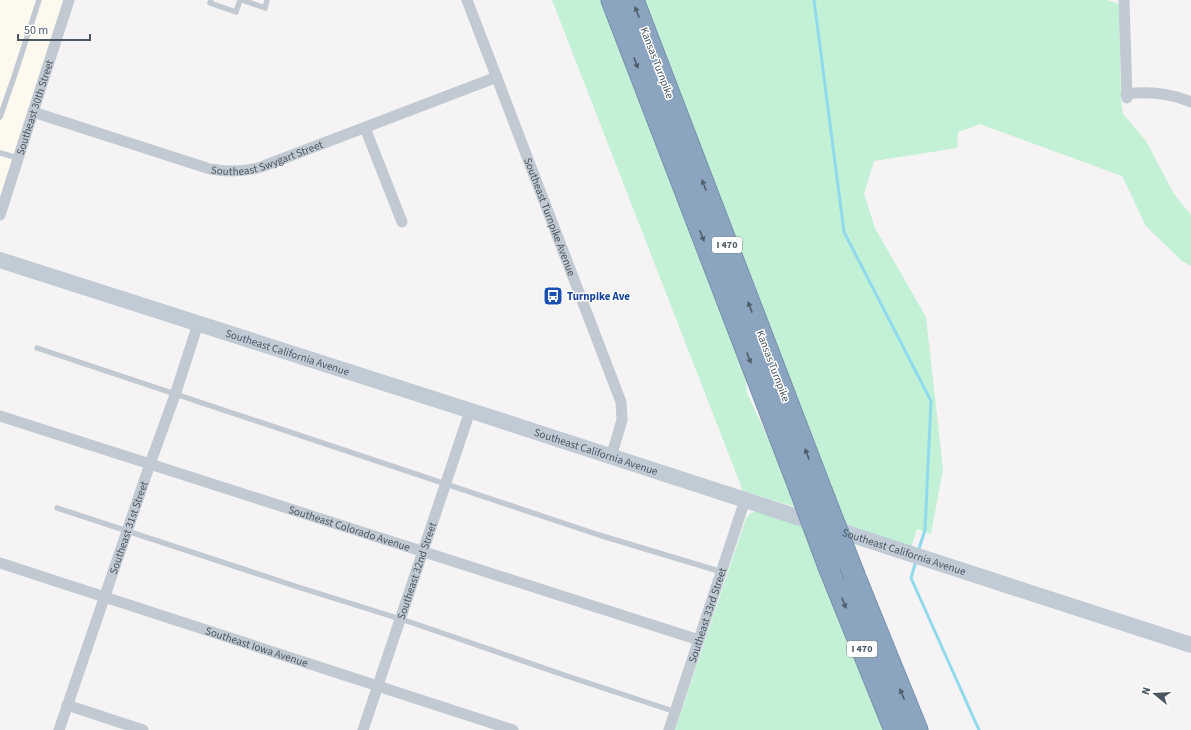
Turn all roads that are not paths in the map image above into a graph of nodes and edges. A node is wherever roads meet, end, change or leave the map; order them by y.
1 (39, 0) edge
2 (69, 0) edge
3 (211, 0) edge
4 (241, 0) edge
5 (267, 0) edge
6 (467, 0) edge
7 (612, 0) edge
8 (633, 0) edge
9 (1124, 0) edge
10 (497, 77) junction
11 (1191, 102) edge
12 (33, 112) junction
13 (0, 117) edge
14 (365, 128) junction
15 (0, 152) edge
16 (18, 158) junction
17 (0, 215) edge
18 (402, 222) dead end
19 (0, 260) edge
20 (198, 324) junction
21 (37, 348) dead end
22 (175, 395) junction
23 (470, 412) junction
24 (0, 416) edge
25 (611, 457) junction
26 (150, 464) junction
27 (446, 484) junction
28 (744, 500) junction
29 (57, 508) dead end
30 (127, 531) junction
31 (422, 551) junction
32 (0, 563) edge
33 (722, 572) junction
34 (104, 598) junction
35 (400, 619) junction
36 (699, 640) junction
37 (1191, 645) edge
38 (377, 686) junction
39 (67, 705) junction
40 (676, 712) junction
41 (59, 730) edge
42 (142, 730) edge
43 (363, 730) edge
44 (513, 730) edge
45 (669, 730) edge
46 (895, 730) edge
47 (917, 730) edge

1 - 13 lane
2 - 12 street, Southeast 30th Street
3 - 4 lane
4 - 5 lane
6 - 10 street, Southeast Turnpike Avenue
7 -> 46 highway, Kansas Turnpike / I 470, bridge
47 -> 8 highway, Kansas Turnpike / I 470, bridge
9 - 11 street
10 - 14 street, Southeast Swygart Street
10 - 25 street, Southeast Turnpike Avenue
12 - 14 street, Southeast Swygart Street
12 - 16 street, Southeast 30th Street
14 - 18 street
15 - 16 lane
16 - 17 street, Southeast 30th Street
19 - 20 main road, Southeast California Avenue
20 - 22 street, Southeast 31st Street
20 - 23 main road, Southeast California Avenue
21 - 22 lane
22 - 26 street, Southeast 31st Street
22 - 27 lane
23 - 25 main road, Southeast California Avenue
23 - 27 street, Southeast 32nd Street
24 - 26 street, Southeast Colorado Avenue
25 - 28 main road, Southeast California Avenue
26 - 30 street, Southeast 31st Street
26 - 31 street, Southeast Colorado Avenue
27 - 31 street, Southeast 32nd Street
27 - 33 lane
28 - 33 street, Southeast 33rd Street
28 - 37 main road, Southeast California Avenue
29 - 30 lane
30 - 34 street, Southeast 31st Street
30 - 35 lane
31 - 35 street, Southeast 32nd Street
31 - 36 street, Southeast Colorado Avenue
32 - 34 street, Southeast Iowa Avenue
33 - 36 street, Southeast 33rd Street
34 - 38 street, Southeast Iowa Avenue
34 - 39 street, Southeast 31st Street
35 - 38 street, Southeast 32nd Street
35 - 40 lane
36 - 40 street, Southeast 33rd Street
38 - 43 street, Southeast 32nd Street
38 - 44 street, Southeast Iowa Avenue
39 - 41 street, Southeast 31st Street
39 - 42 street
40 - 45 street, Southeast 33rd Street

